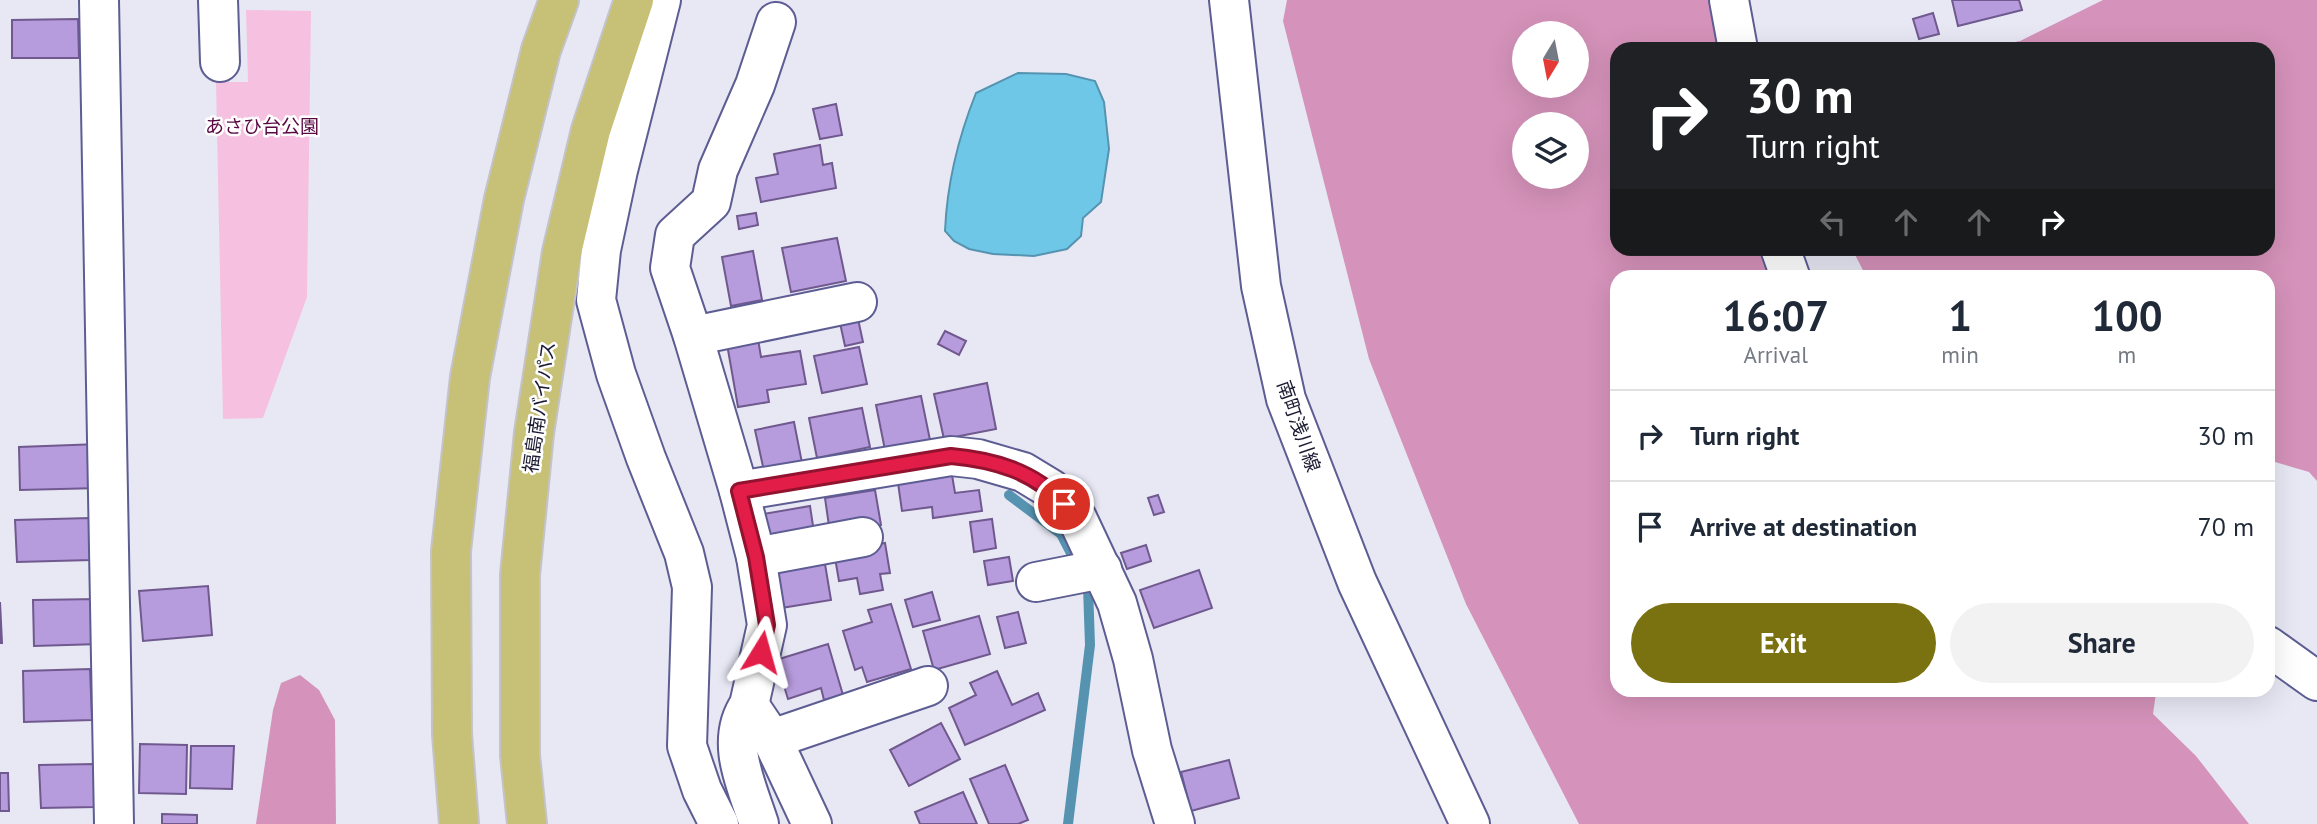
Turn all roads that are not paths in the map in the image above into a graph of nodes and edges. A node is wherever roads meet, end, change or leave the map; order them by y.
1 (99, 0) edge
2 (218, 0) edge
3 (559, 0) edge
4 (634, 0) edge
5 (661, 0) edge
6 (1229, 0) edge
7 (1729, 0) edge
8 (776, 22) dead end
9 (1737, 42) edge
10 (220, 62) dead end
11 (857, 302) dead end
12 (693, 336) junction
13 (739, 491) junction
14 (863, 537) dead end
15 (756, 557) junction
16 (1102, 569) junction
17 (1036, 582) dead end
18 (2275, 651) edge
19 (2317, 681) edge
20 (928, 686) dead end
21 (749, 705) junction
22 (772, 739) junction
23 (114, 824) edge
24 (459, 824) edge
25 (527, 824) edge
26 (719, 824) edge
27 (759, 824) edge
28 (812, 824) edge
29 (1175, 824) edge
30 (1470, 824) edge

1 - 23 street
2 - 10 street
3 - 24 highway
4 - 25 highway, 福島南バイパス
5 - 26 street
6 - 30 street, 南町浅川線
7 - 9 street
8 - 12 street
11 - 12 street
12 - 13 street
13 - 15 street
13 - 16 street
14 - 15 street
15 - 21 street
16 - 17 street
16 - 29 street
18 - 19 street
20 - 22 street
21 - 22 street
21 - 27 street
22 - 28 street

